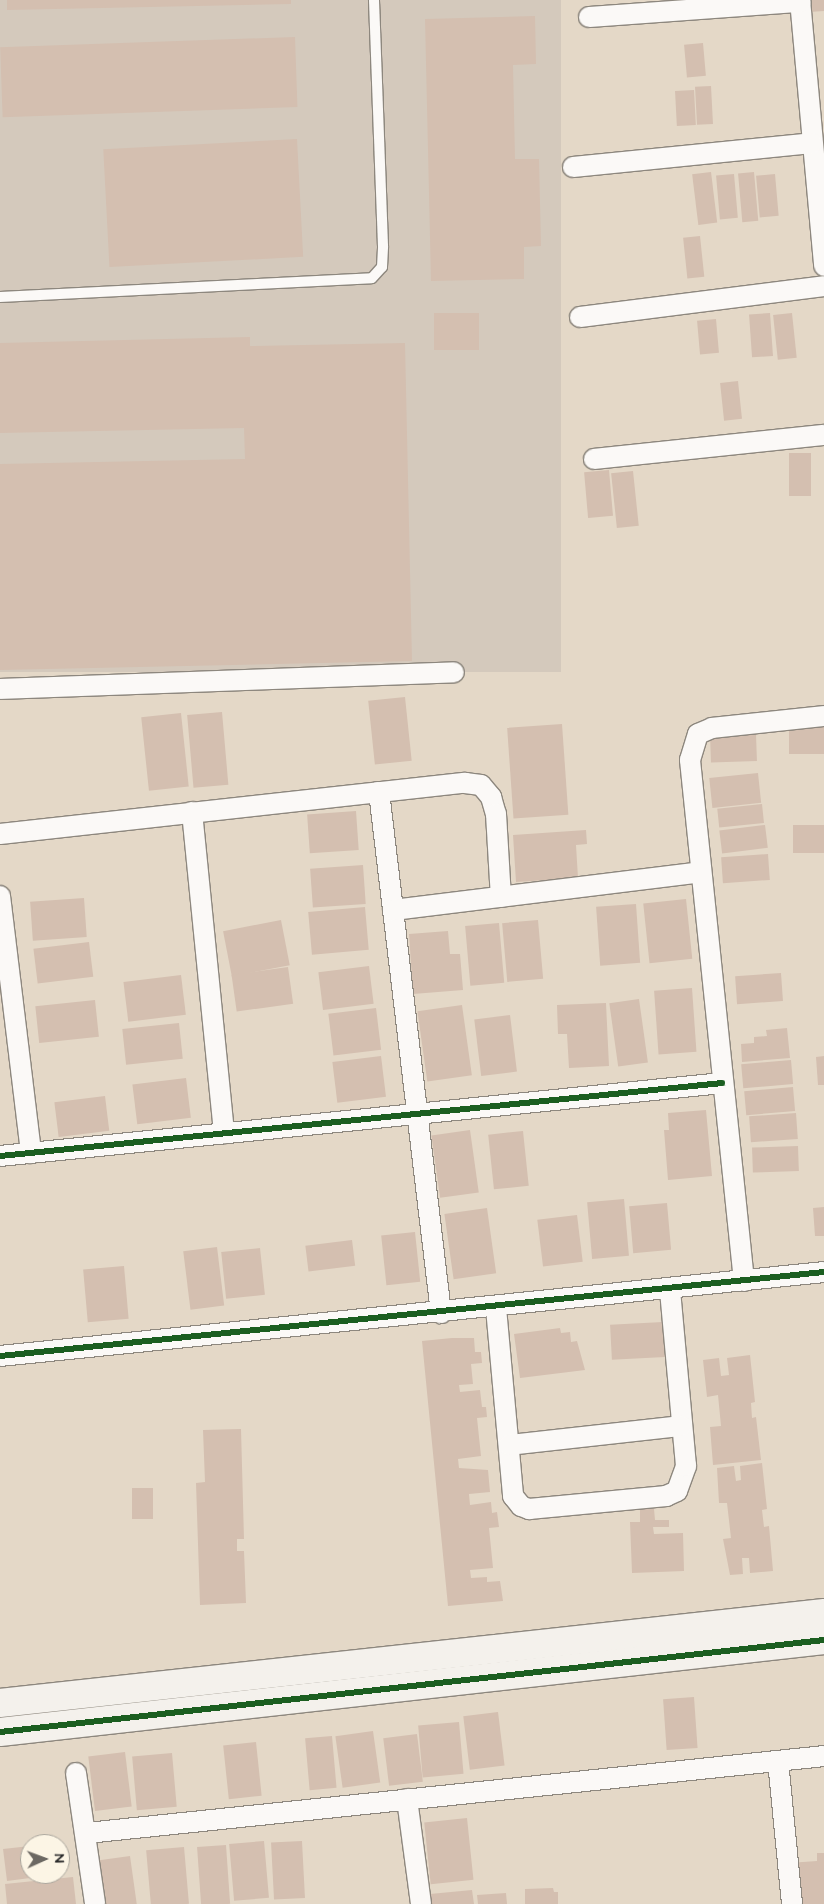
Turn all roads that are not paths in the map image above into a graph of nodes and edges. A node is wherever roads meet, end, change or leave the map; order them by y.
1 (374, 0) edge
2 (800, 1) edge
3 (588, 17) dead end
4 (816, 99) edge
5 (812, 143) junction
6 (573, 168) dead end
7 (824, 266) edge
8 (824, 286) edge
9 (0, 297) edge
10 (580, 317) dead end
11 (824, 435) edge
12 (594, 459) dead end
13 (454, 672) dead end
14 (0, 689) edge
15 (824, 716) edge
16 (379, 792) junction
17 (192, 812) junction
18 (0, 834) edge
19 (701, 872) junction
20 (0, 896) edge
21 (501, 897) junction
22 (393, 910) junction
23 (722, 1083) junction
24 (417, 1114) junction
25 (224, 1133) junction
26 (31, 1153) junction
27 (0, 1156) edge
28 (824, 1272) edge
29 (744, 1281) junction
30 (670, 1289) junction
31 (496, 1308) junction
32 (441, 1313) junction
33 (0, 1356) edge
34 (681, 1426) junction
35 (509, 1445) junction
36 (824, 1613) edge
37 (824, 1640) edge
38 (222, 1679) junction
39 (0, 1703) edge
40 (224, 1708) junction
41 (0, 1732) edge
42 (824, 1756) edge
43 (778, 1761) junction
44 (76, 1773) dead end
45 (407, 1799) junction
46 (87, 1832) junction
47 (95, 1904) edge
48 (421, 1904) edge
49 (792, 1904) edge

1 - 9 lane
2 - 3 street
2 - 4 street
4 - 5 street
5 - 6 street
5 - 7 street
8 - 10 street
11 - 12 street
13 - 14 street
15 - 19 street
16 - 17 street
16 - 21 street
16 - 22 street
17 - 18 street
17 - 25 street
19 - 21 street
19 - 23 street
20 - 26 street
21 - 22 street
22 - 24 street
23 - 24 street
23 - 29 street
24 - 25 street
24 - 32 street
25 - 26 street
26 - 27 street
28 - 29 street
29 - 30 street
30 - 31 street
30 - 34 street
31 - 32 street
31 - 35 street
32 - 33 street
34 - 35 street
34 - 35 street
36 - 38 street
37 - 40 street
38 - 39 street
38 - 40 street
40 - 41 street
42 - 43 street
43 - 45 street
43 - 49 street
44 - 46 street
45 - 46 street
45 - 48 street
46 - 47 street

